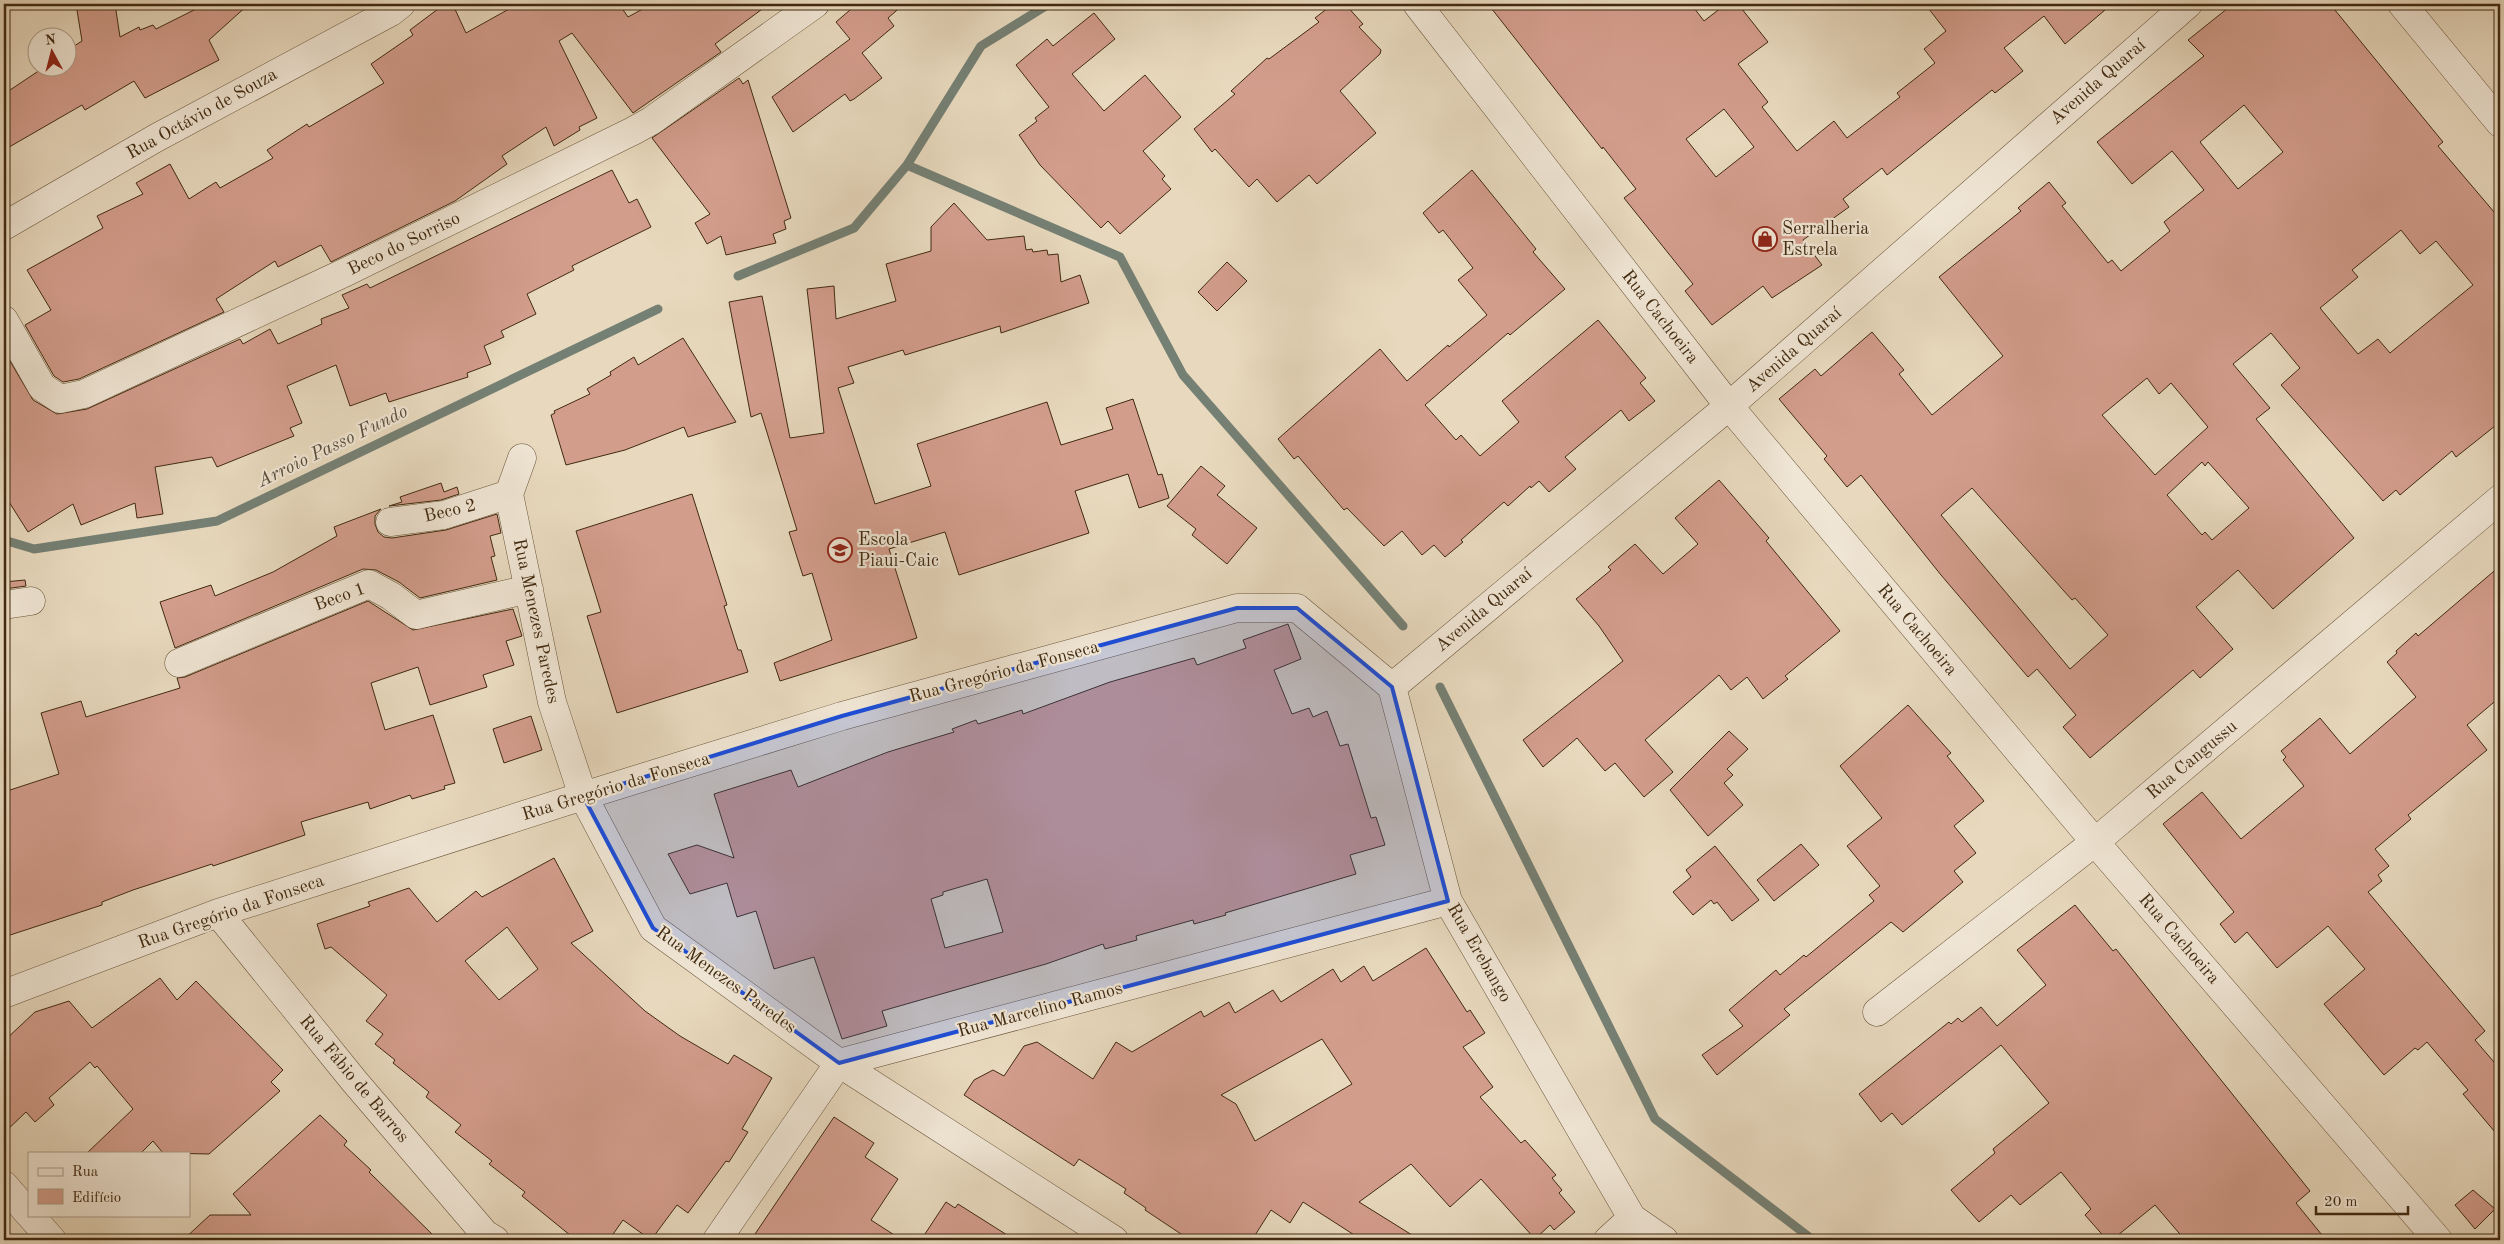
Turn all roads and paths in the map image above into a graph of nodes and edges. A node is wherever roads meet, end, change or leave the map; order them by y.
1 (401, 4) edge
2 (815, 4) edge
3 (1417, 4) edge
4 (2188, 4) edge
5 (2402, 4) edge
6 (2500, 123) edge
7 (4, 226) edge
8 (4, 320) edge
9 (1729, 406) junction
10 (522, 458) dead end
11 (509, 494) junction
12 (2500, 499) edge
13 (390, 522) dead end
14 (529, 590) junction
15 (31, 601) dead end
16 (4, 606) edge
17 (178, 663) dead end
18 (1392, 687) junction
19 (583, 796) junction
20 (2095, 842) junction
21 (1448, 900) junction
22 (218, 913) junction
23 (4, 994) edge
24 (1877, 1012) dead end
25 (839, 1063) junction
26 (4, 1185) edge
27 (28, 1214) edge
28 (30, 1216) edge
29 (1632, 1218) junction
30 (52, 1240) edge
31 (495, 1240) edge
32 (717, 1240) edge
33 (1114, 1240) edge
34 (1608, 1240) edge
35 (1664, 1240) edge
36 (2438, 1240) edge

1 - 7 street, Rua Octávio de Souza
2 - 8 street, Beco do Sorriso
3 - 9 street, Rua Cachoeira
4 - 9 street, Avenida Quaraí
5 - 6 street
9 - 18 street, Avenida Quaraí
9 - 20 street, Rua Cachoeira
10 - 11 street
11 - 13 street, Beco 2
11 - 14 street, Rua Menezes Paredes
12 - 20 street, Rua Cangussu
14 - 17 street, Beco 1
14 - 19 street, Rua Menezes Paredes
15 - 16 street
18 - 19 street, Rua Gregório da Fonseca
18 - 21 street, Rua Erebango
19 - 22 street, Rua Gregório da Fonseca
19 - 25 street, Rua Menezes Paredes
20 - 24 street, Rua Cangussu
20 - 36 street, Rua Cachoeira
21 - 25 street, Rua Marcelino Ramos
21 - 29 street, Rua Erebango
22 - 23 street, Rua Gregório da Fonseca
22 - 31 street, Rua Fábio de Barros
25 - 32 street
25 - 33 street, Rua Menezes Paredes
26 - 27 street
28 - 30 street
29 - 34 street
29 - 35 street, Rua Erebango

